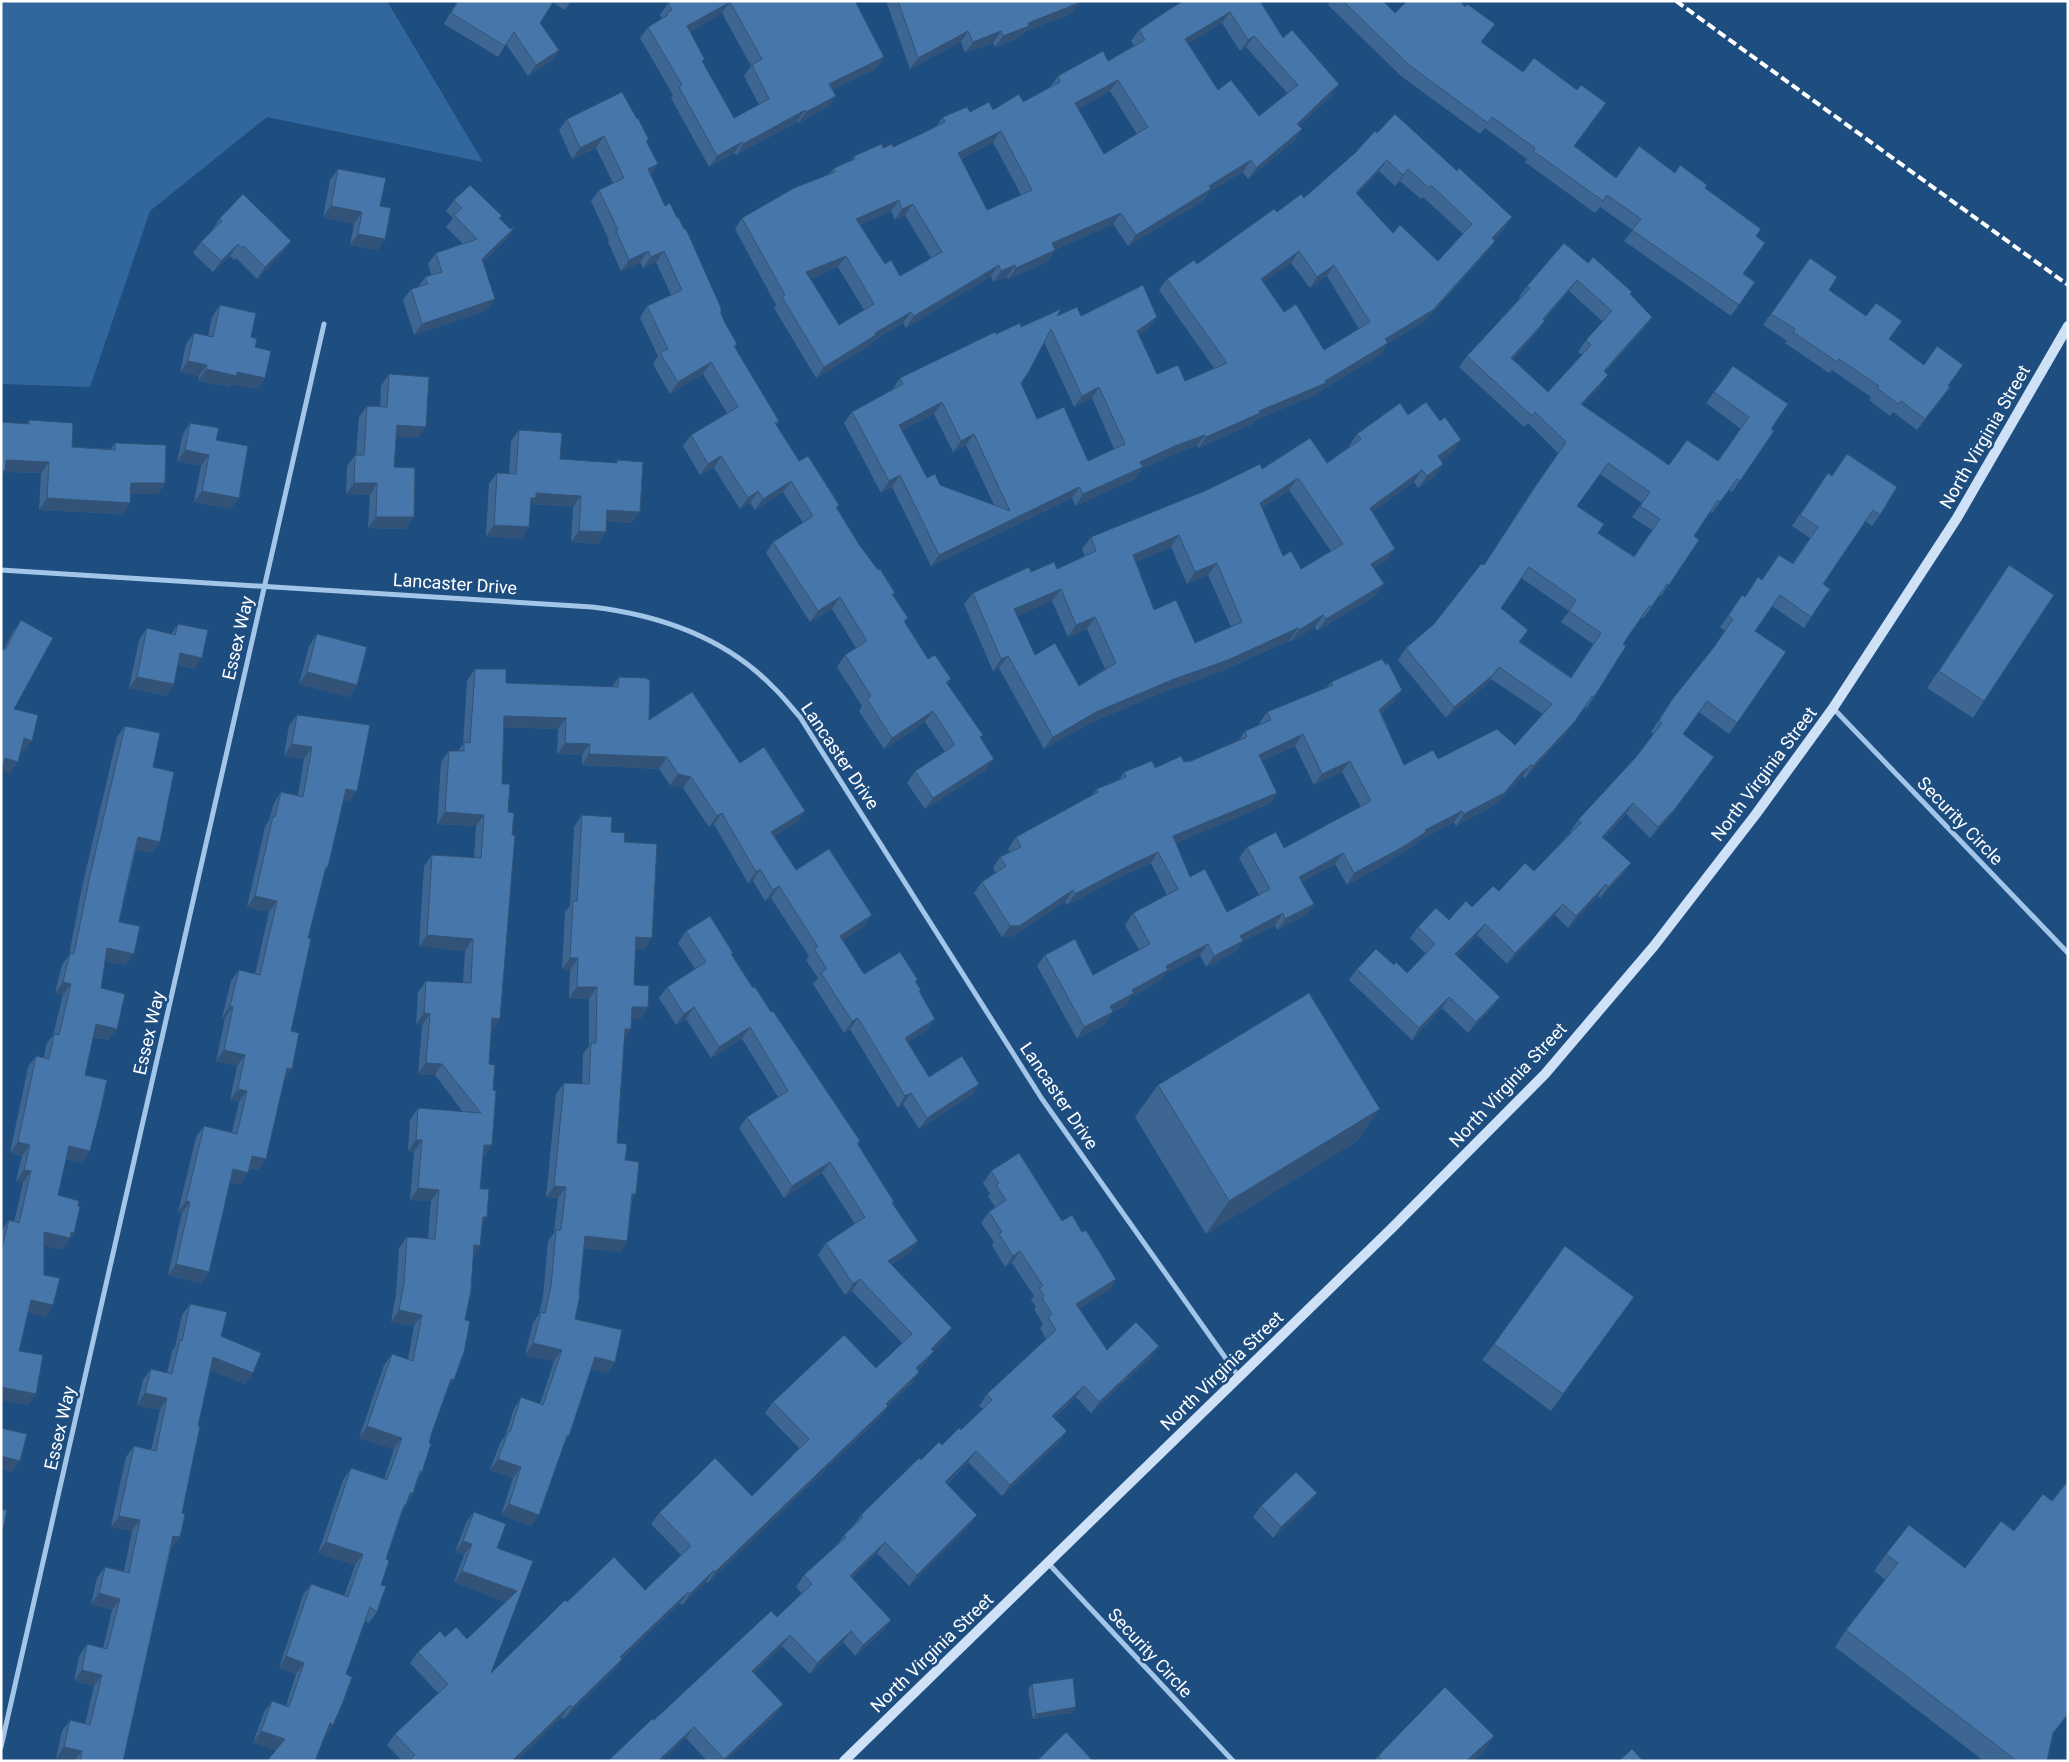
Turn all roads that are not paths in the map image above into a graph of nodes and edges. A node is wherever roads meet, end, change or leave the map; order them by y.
1 (324, 324) dead end
2 (2068, 326) edge
3 (1, 570) edge
4 (264, 586) junction
5 (1833, 708) junction
6 (2068, 953) edge
7 (1240, 1377) junction
8 (1047, 1563) junction
9 (1, 1747) edge
10 (844, 1761) edge
11 (1232, 1761) edge

1 - 4 street, Essex Way
2 - 5 main road, North Virginia Street
3 - 4 street, Lancaster Drive
4 - 7 street, Lancaster Drive
4 - 9 street, Essex Way
5 - 6 street, Security Circle
5 - 7 main road, North Virginia Street
7 - 8 main road, North Virginia Street
8 - 10 main road, North Virginia Street
8 - 11 street, Security Circle

